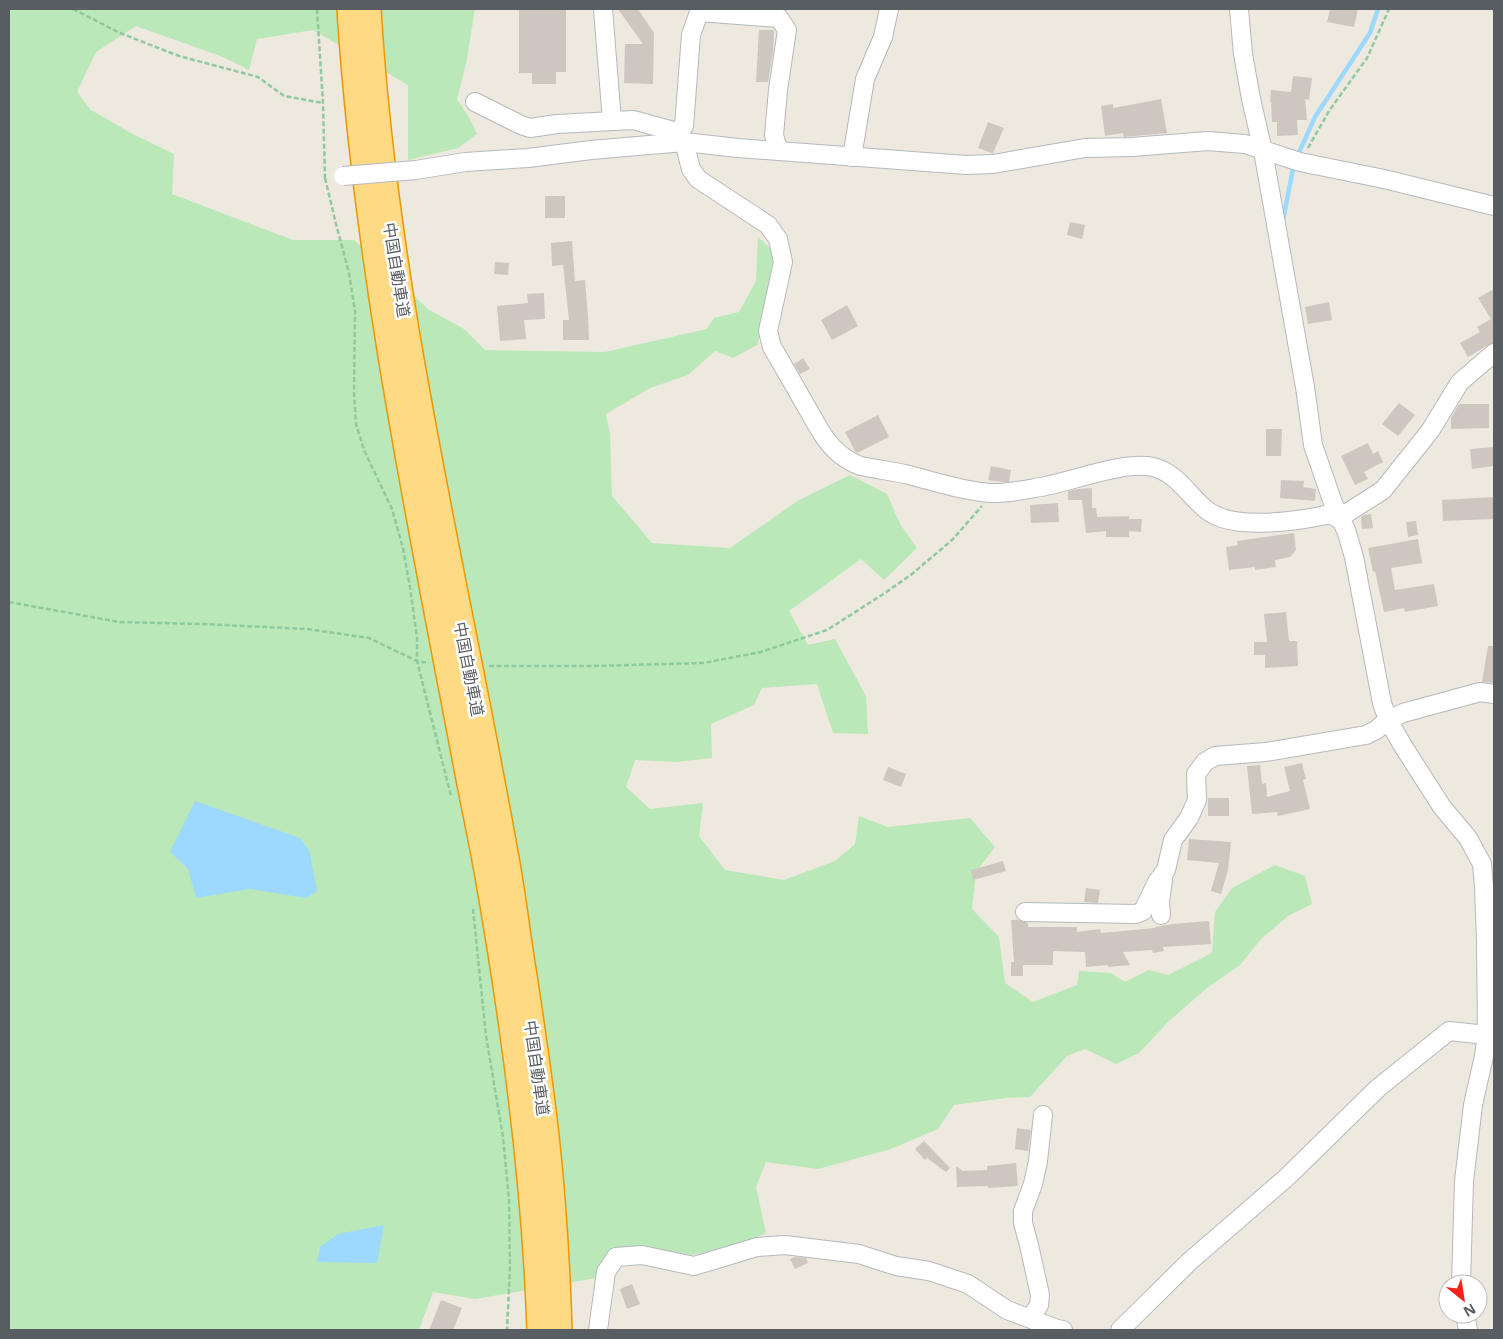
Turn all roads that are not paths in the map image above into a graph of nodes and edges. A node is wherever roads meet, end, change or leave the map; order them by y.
1 (350, 9) edge
2 (368, 9) edge
3 (603, 9) edge
4 (889, 9) edge
5 (1239, 9) edge
6 (475, 102) dead end
7 (612, 121) junction
8 (680, 137) junction
9 (778, 150) junction
10 (1263, 151) junction
11 (852, 157) junction
12 (334, 177) road end
13 (1494, 206) edge
14 (1494, 353) edge
15 (1340, 520) junction
16 (1494, 694) edge
17 (1388, 720) junction
18 (1166, 870) junction
19 (1025, 912) dead end
20 (1161, 915) dead end
21 (1491, 1034) edge
22 (1043, 1115) dead end
23 (1461, 1274) edge
24 (1031, 1318) junction
25 (540, 1330) edge
26 (559, 1330) edge
27 (598, 1330) edge
28 (1063, 1330) edge
29 (1120, 1330) edge

1 - 25 highway, 中国自動車道
2 - 26 highway, 中国自動車道
3 - 7 street
4 - 11 street
5 - 10 street
6 - 7 street
7 - 8 street
8 - 9 street
8 - 9 street
8 - 12 street, bridge
8 - 15 street
9 - 11 street
10 - 11 street
10 - 13 street
10 - 15 street
14 - 15 street
15 - 17 street
16 - 17 street
17 - 18 street
17 - 21 street
18 - 19 street
18 - 20 street
21 - 23 street
21 - 29 street
22 - 24 street
24 - 27 street
24 - 28 street

